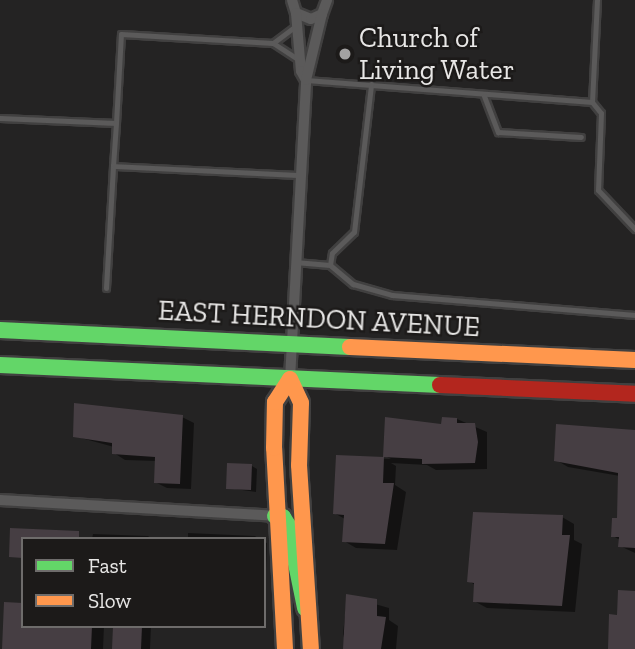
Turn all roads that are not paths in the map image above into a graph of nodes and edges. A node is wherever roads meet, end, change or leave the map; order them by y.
1 (292, 0) edge
2 (327, 0) edge
3 (597, 0) edge
4 (296, 13) junction
5 (322, 14) junction
6 (297, 25) junction
7 (273, 43) junction
8 (300, 61) junction
9 (306, 80) junction
10 (371, 84) junction
11 (484, 96) junction
12 (592, 102) junction
13 (0, 118) edge
14 (116, 123) junction
15 (581, 137) dead end
16 (113, 166) junction
17 (300, 175) junction
18 (635, 229) edge
19 (295, 262) junction
20 (330, 265) junction
21 (106, 288) dead end
22 (635, 315) edge
23 (0, 330) edge
24 (291, 345) junction
25 (635, 360) edge
26 (0, 365) edge
27 (290, 379) junction
28 (635, 394) edge
29 (0, 500) edge
30 (275, 516) junction
31 (311, 628) junction
32 (285, 649) edge
33 (311, 649) edge

1 - 4 street
2 - 5 street
3 - 12 lane
4 - 5 street
4 - 6 street
5 - 9 street
6 - 7 lane
6 - 8 street
7 - 8 lane
7 - 14 lane
8 - 9 street
9 - 10 lane
9 - 17 street
10 - 11 lane
10 - 20 lane
11 - 12 lane
11 - 15 lane
12 - 18 lane
13 - 14 lane
14 - 16 lane
16 - 17 lane
16 - 21 lane
17 - 19 street
19 - 20 lane
19 - 24 street
20 - 22 lane
23 - 24 main road, EAST HERNDON AVENUE
24 - 25 main road, EAST HERNDON AVENUE
24 - 27 street
26 - 27 main road
27 - 28 main road
27 - 30 main road
27 - 31 main road
29 - 30 street
30 - 31 main road
30 - 32 main road
31 - 33 main road

